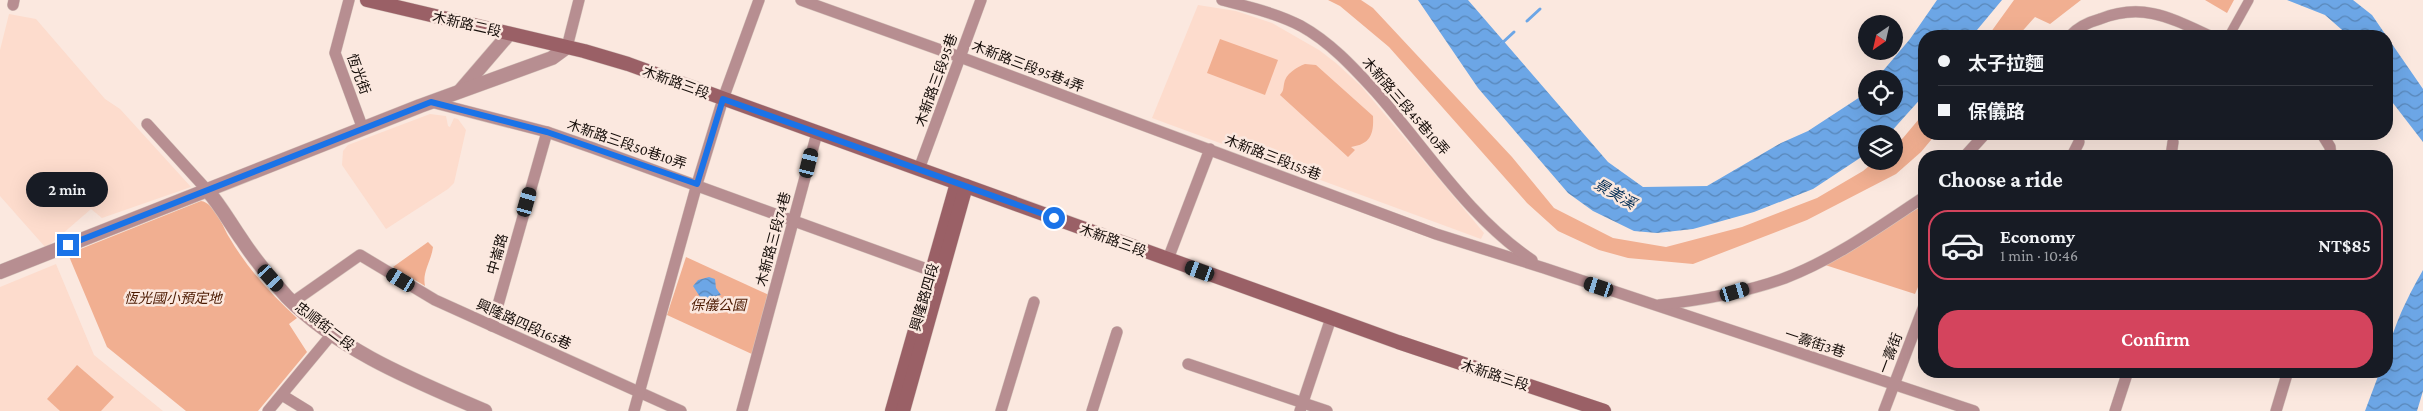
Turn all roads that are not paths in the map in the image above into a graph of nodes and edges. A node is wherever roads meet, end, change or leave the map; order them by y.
1 (349, 0) edge
2 (366, 0) edge
3 (579, 0) edge
4 (759, 0) edge
5 (801, 0) edge
6 (980, 0) edge
7 (1222, 0) edge
8 (2249, 0) edge
9 (2079, 30) edge
10 (2196, 30) edge
11 (2232, 30) edge
12 (509, 34) junction
13 (567, 47) junction
14 (960, 57) junction
15 (457, 93) junction
16 (723, 99) junction
17 (431, 102) junction
18 (147, 124) dead end
19 (363, 129) junction
20 (547, 132) junction
21 (817, 133) junction
22 (1980, 140) edge
23 (2079, 142) dead end
24 (1210, 149) junction
25 (1970, 150) edge
26 (2075, 150) edge
27 (919, 169) junction
28 (697, 184) junction
29 (961, 185) junction
30 (207, 190) junction
31 (1918, 201) edge
32 (794, 220) junction
33 (1168, 259) junction
34 (1547, 269) junction
35 (932, 271) junction
36 (0, 272) edge
37 (293, 302) junction
38 (1034, 302) dead end
39 (1651, 304) junction
40 (1331, 318) junction
41 (1918, 322) edge
42 (492, 326) junction
43 (1117, 332) dead end
44 (332, 334) junction
45 (1188, 364) dead end
46 (2126, 378) edge
47 (2284, 378) edge
48 (1894, 384) junction
49 (640, 392) junction
50 (282, 395) junction
51 (1302, 407) edge
52 (268, 411) edge
53 (308, 411) edge
54 (485, 411) edge
55 (634, 411) edge
56 (681, 411) edge
57 (742, 411) edge
58 (892, 411) edge
59 (903, 411) edge
60 (1001, 411) edge
61 (1092, 411) edge
62 (1327, 411) edge
63 (1604, 411) edge
64 (1884, 411) edge
65 (1974, 411) edge
66 (2115, 411) edge
67 (2276, 411) edge

1 - 19 street, 恆光街
2 - 12 main road, 木新路二段
3 - 13 street
4 - 16 street
5 - 14 street, 木新路三段95巷4弄
6 - 14 street, 木新路三段95巷
7 - 34 street, 木新路三段45巷10弄
8 - 11 street
9 - 10 street
12 - 13 main road, 木新路二段
12 - 15 street
13 - 15 street
13 - 16 main road, 木新路三段
14 - 24 street, 木新路三段95巷4弄
14 - 27 street, 木新路三段95巷
15 - 17 street
16 - 21 main road, 木新路三段
16 - 28 street
17 - 19 street
17 - 20 street, 木新路三段50巷10弄
18 - 30 street, 忠順街二段
19 - 30 street
20 - 28 street, 木新路三段50巷10弄
20 - 42 street, 中崙路
21 - 27 main road, 木新路三段
21 - 32 street, 木新路三段74巷
22 - 25 street
23 - 26 street
24 - 33 street, 木新路三段155巷
24 - 34 street, 木新路三段155巷
27 - 29 main road, 木新路三段
28 - 32 street, 木新路三段50巷10弄
28 - 49 street
29 - 33 main road, 木新路三段
29 - 35 main road, 興隆路四段
29 - 59 main road, 興隆路四段
30 - 36 street
30 - 37 street, 忠順街二段
31 - 39 street
32 - 35 street, 木新路三段50巷10弄
32 - 57 street, 木新路三段74巷
33 - 40 main road, 木新路三段
34 - 39 street, 一壽街3巷
35 - 58 main road, 興隆路四段
37 - 42 street, 興隆路四段165巷
37 - 44 street, 忠順街二段
38 - 60 street
39 - 48 street, 一壽街3巷
40 - 51 street
40 - 63 main road, 木新路三段
41 - 48 street, 一壽街
42 - 49 street, 興隆路四段165巷
43 - 61 street
44 - 50 street
44 - 54 street, 忠順街二段
45 - 51 street
46 - 66 street
47 - 67 street
48 - 64 street, 一壽街
48 - 65 street, 一壽街3巷
49 - 55 street
49 - 56 street, 興隆路四段165巷
50 - 52 street
50 - 53 street
51 - 62 street

